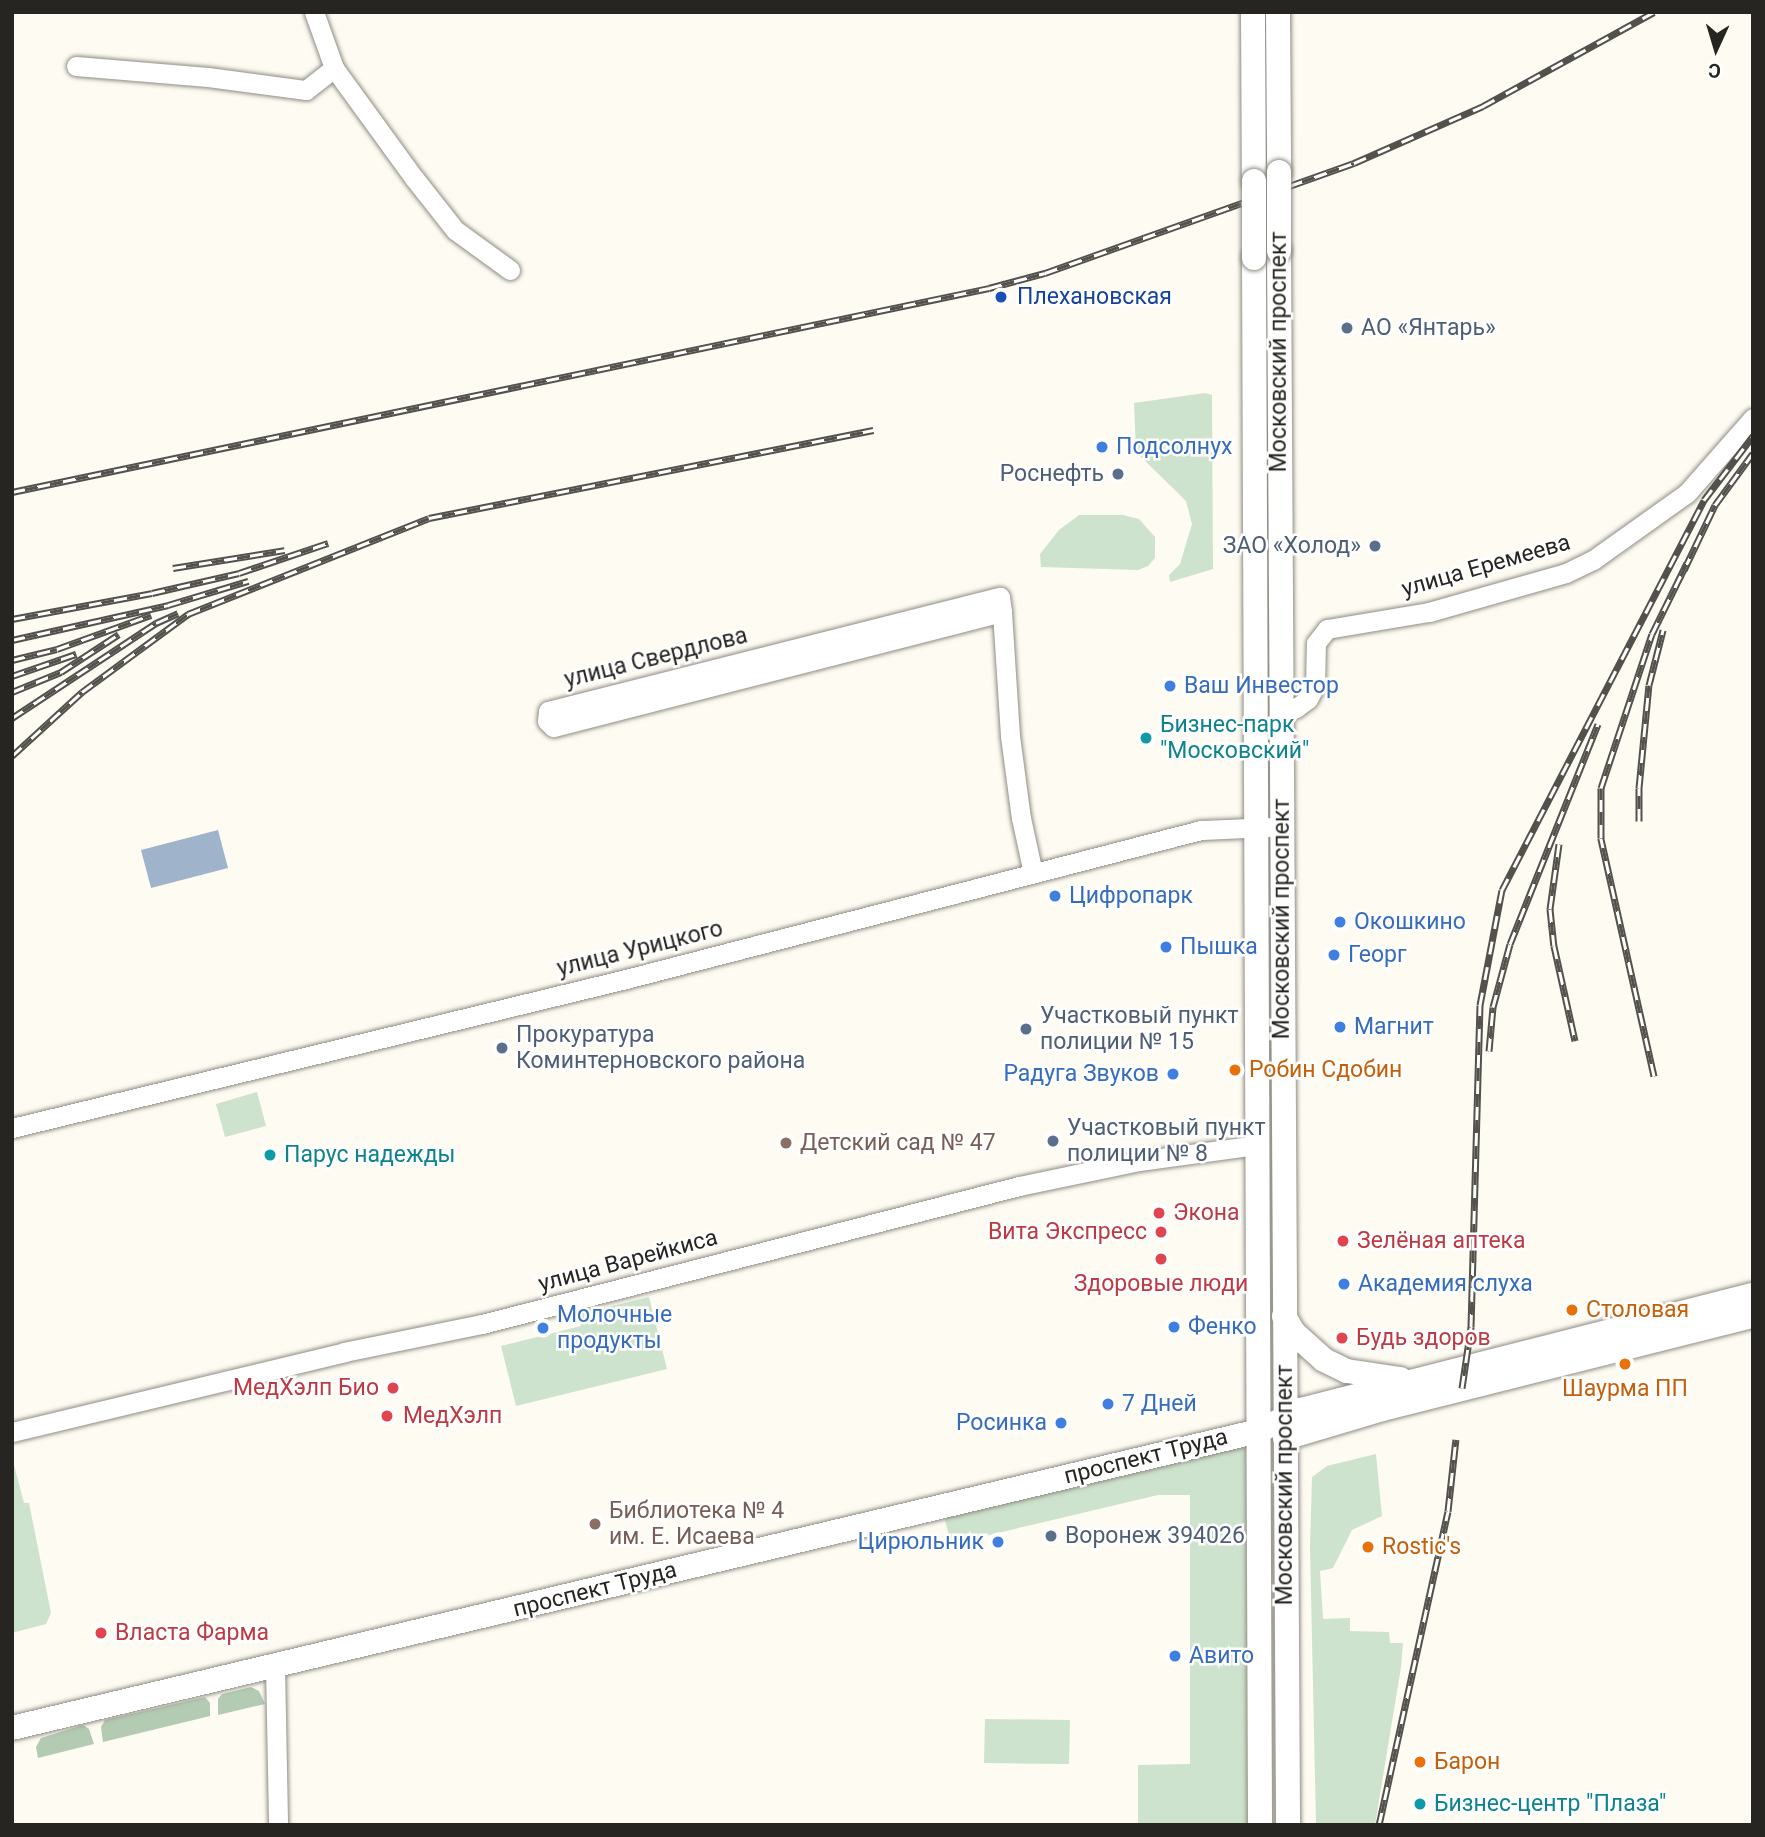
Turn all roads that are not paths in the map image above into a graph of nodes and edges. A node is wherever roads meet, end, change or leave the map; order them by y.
1 (314, 12) edge
2 (1253, 12) edge
3 (1278, 12) edge
4 (76, 66) dead end
5 (334, 68) junction
6 (510, 270) dead end
7 (1753, 418) edge
8 (1001, 604) junction
9 (1280, 712) junction
10 (1255, 827) junction
11 (1281, 827) junction
12 (1033, 873) junction
13 (12, 1128) edge
14 (1258, 1145) junction
15 (1753, 1295) edge
16 (1284, 1316) junction
17 (1753, 1316) edge
18 (1416, 1379) junction
19 (1285, 1428) junction
20 (1259, 1431) junction
21 (12, 1432) edge
22 (275, 1665) junction
23 (12, 1728) edge
24 (278, 1825) edge
25 (1260, 1825) edge
26 (1288, 1825) edge

1 - 5 street
2 - 10 main road, Московский проспект, bridge
3 - 9 main road, Московский проспект, bridge
4 - 5 street
5 - 6 street
7 - 9 street, улица Еремеева
8 - 8 street, улица Свердлова
8 - 12 street
9 - 11 main road, Московский проспект
10 - 11 street, улица Урицкого
10 - 12 street, улица Урицкого
10 - 14 main road, Московский проспект
11 - 16 main road, Московский проспект
12 - 13 street, улица Урицкого
14 - 20 main road, Московский проспект
14 - 21 street, улица Варейкиса
15 - 18 main road
16 - 18 main road
16 - 19 main road, Московский проспект
17 - 19 main road
18 - 19 main road
19 - 20 main road
19 - 26 main road, Московский проспект
20 - 22 main road, проспект Труда
20 - 25 main road, Московский проспект
22 - 23 main road, проспект Труда
22 - 24 street

